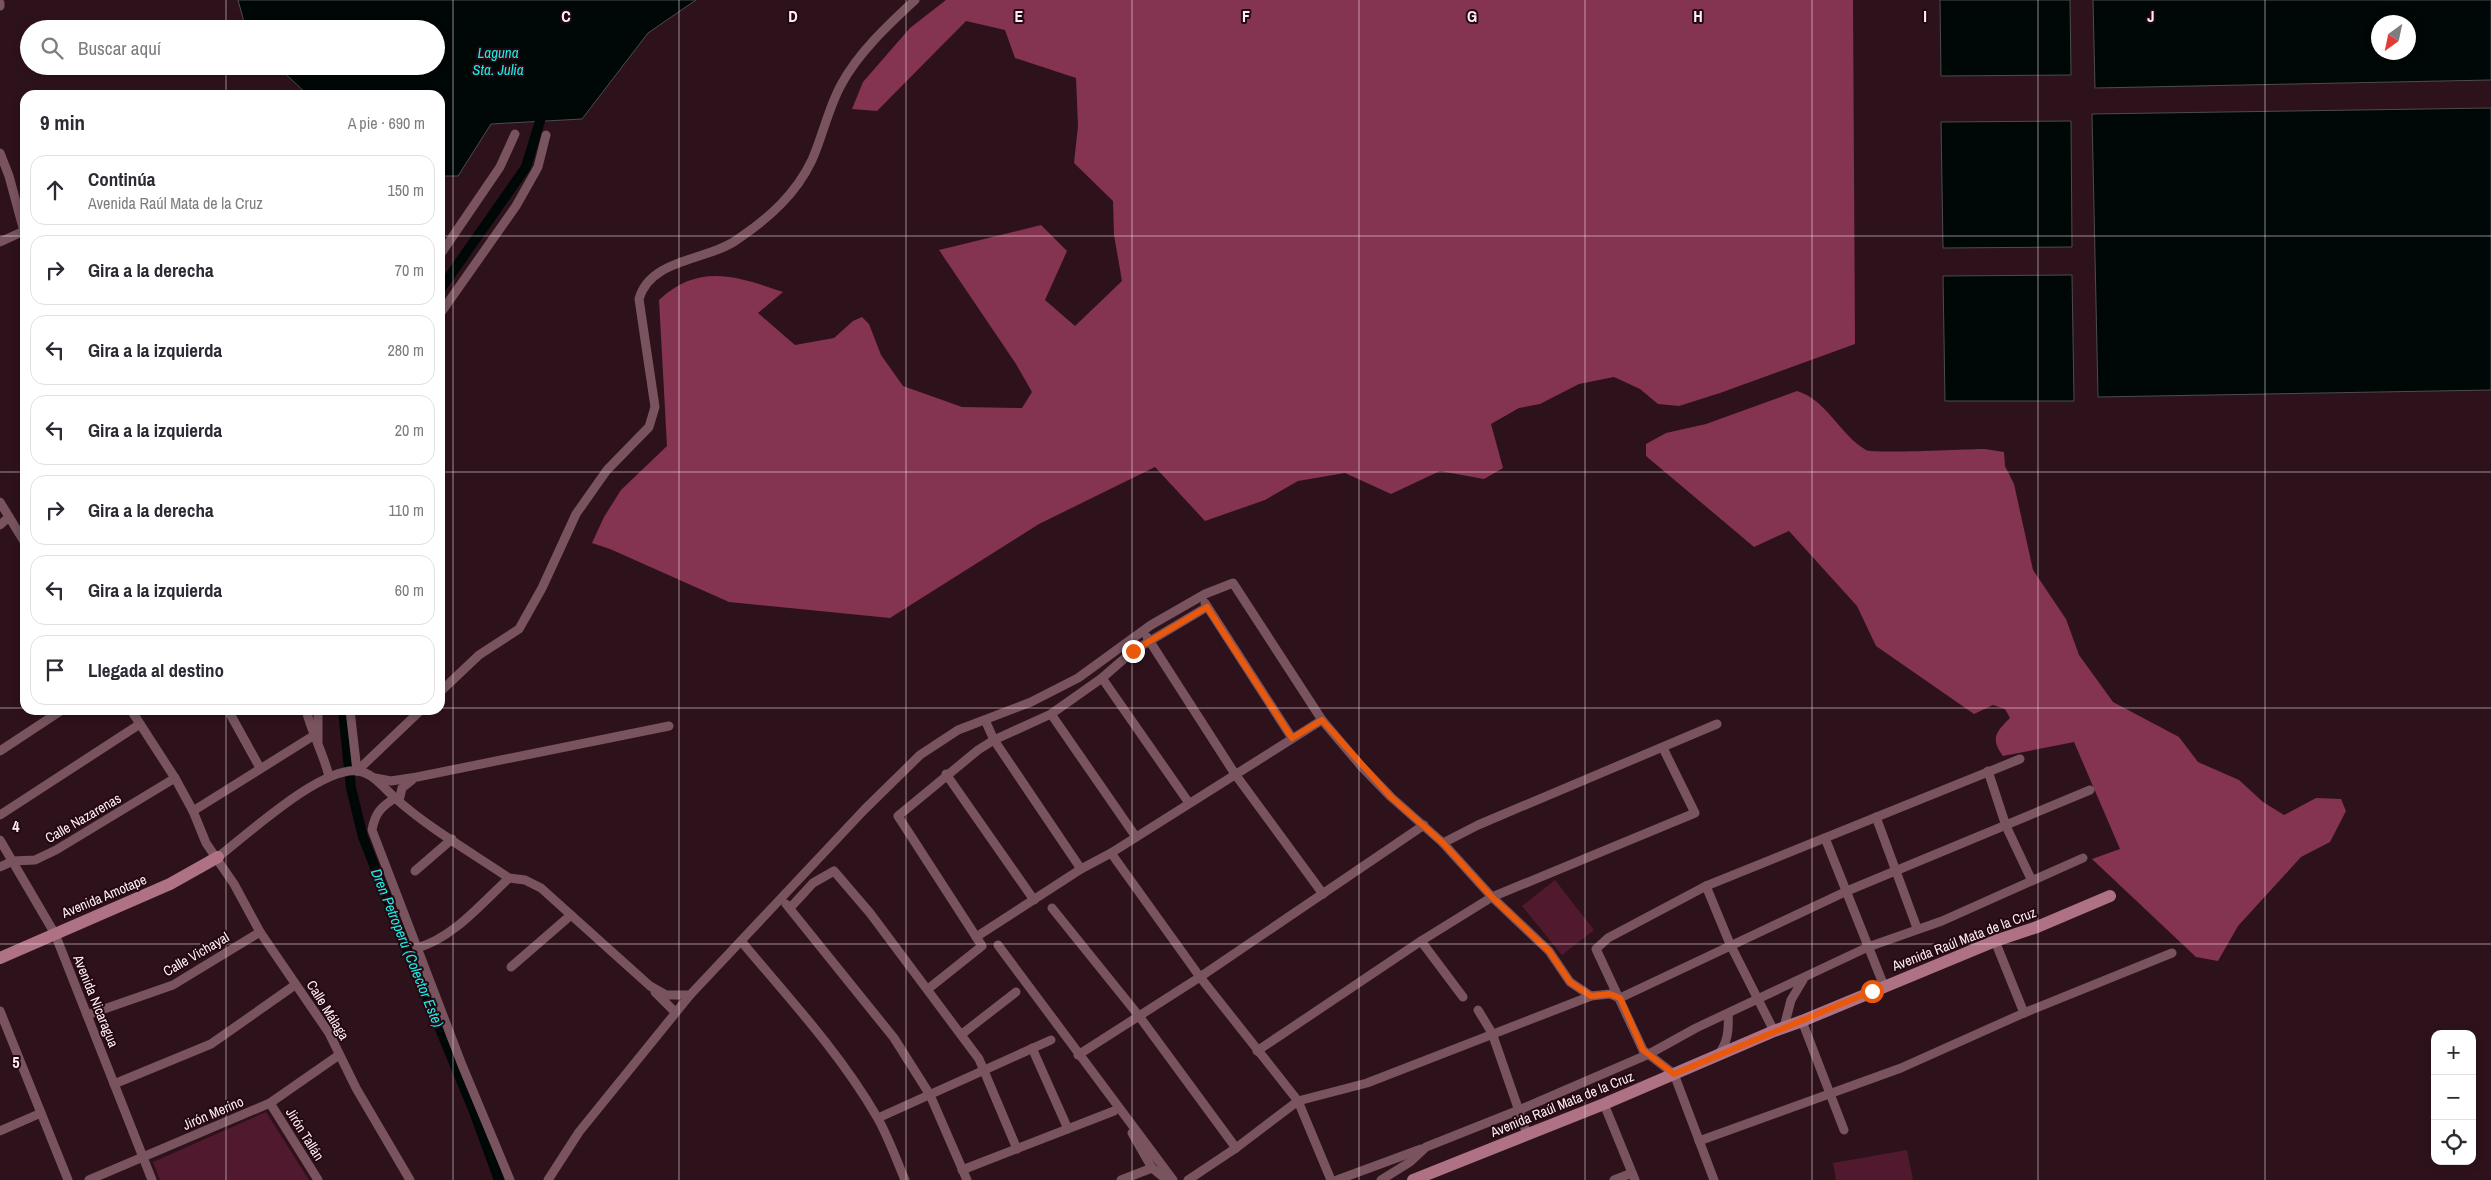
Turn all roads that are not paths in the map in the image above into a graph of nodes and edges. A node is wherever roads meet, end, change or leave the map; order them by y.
1 (915, 0) edge
2 (515, 134) dead end
3 (546, 135) dead end
4 (0, 153) edge
5 (20, 218) edge
6 (20, 234) edge
7 (0, 242) edge
8 (445, 248) edge
9 (445, 307) edge
10 (0, 502) edge
11 (9, 517) junction
12 (0, 524) edge
13 (20, 535) edge
14 (1200, 597) junction
15 (1207, 607) junction
16 (1143, 630) junction
17 (1150, 640) junction
18 (1102, 678) junction
19 (445, 687) edge
20 (1051, 714) junction
21 (55, 715) edge
22 (134, 715) edge
23 (231, 715) edge
24 (307, 715) edge
25 (318, 715) edge
26 (351, 715) edge
27 (416, 715) edge
28 (984, 720) junction
29 (1322, 720) junction
30 (140, 724) junction
31 (1717, 724) dead end
32 (669, 726) dead end
33 (313, 736) junction
34 (1292, 738) junction
35 (994, 740) junction
36 (318, 745) junction
37 (1663, 748) junction
38 (0, 752) edge
39 (2020, 759) dead end
40 (260, 768) junction
41 (357, 771) junction
42 (1988, 771) junction
43 (946, 774) junction
44 (1235, 774) junction
45 (329, 776) junction
46 (174, 778) junction
47 (375, 778) junction
48 (417, 778) junction
49 (2090, 790) dead end
50 (397, 800) junction
51 (1189, 803) junction
52 (193, 811) junction
53 (0, 814) edge
54 (1876, 817) junction
55 (1424, 825) junction
56 (2006, 826) junction
57 (1136, 837) junction
58 (1825, 838) junction
59 (452, 839) junction
60 (0, 840) edge
61 (1443, 843) junction
62 (1111, 853) junction
63 (218, 857) junction
64 (2083, 858) dead end
65 (13, 861) junction
66 (0, 867) edge
67 (1081, 869) junction
68 (415, 871) dead end
69 (1896, 872) junction
70 (509, 878) junction
71 (2032, 881) junction
72 (1706, 886) junction
73 (1847, 891) junction
74 (1324, 894) junction
75 (2110, 896) dead end
76 (1492, 897) junction
77 (782, 898) junction
78 (1034, 900) junction
79 (790, 908) junction
80 (1052, 908) dead end
81 (571, 915) junction
82 (1917, 928) junction
83 (260, 932) junction
84 (55, 934) junction
85 (976, 937) junction
86 (1420, 940) junction
87 (741, 941) junction
88 (1995, 941) junction
89 (1730, 944) junction
90 (998, 945) dead end
91 (1868, 947) junction
92 (417, 948) junction
93 (2172, 954) dead end
94 (0, 958) edge
95 (512, 967) dead end
96 (1806, 976) junction
97 (1200, 977) junction
98 (295, 985) junction
99 (650, 986) junction
100 (1884, 986) junction
101 (928, 989) junction
102 (1016, 992) dead end
103 (690, 994) junction
104 (1591, 996) junction
105 (1463, 997) dead end
106 (1620, 998) junction
107 (1759, 999) junction
108 (1478, 1010) dead end
109 (0, 1011) edge
110 (675, 1012) junction
111 (2024, 1013) junction
112 (1728, 1014) junction
113 (87, 1015) junction
114 (1139, 1016) junction
115 (1802, 1022) junction
116 (1779, 1029) junction
117 (1492, 1033) junction
118 (962, 1034) junction
119 (1051, 1040) dead end
120 (1032, 1048) junction
121 (1257, 1051) junction
122 (1648, 1054) junction
123 (339, 1055) junction
124 (1078, 1055) junction
125 (1718, 1055) junction
126 (985, 1070) junction
127 (1674, 1074) junction
128 (114, 1084) junction
129 (930, 1094) junction
130 (1830, 1094) junction
131 (1298, 1101) junction
132 (270, 1103) junction
133 (1604, 1104) junction
134 (1519, 1110) junction
135 (41, 1113) junction
136 (878, 1118) junction
137 (1068, 1128) junction
138 (1844, 1130) dead end
139 (0, 1131) edge
140 (1527, 1134) junction
141 (1699, 1141) junction
142 (1426, 1147) junction
143 (1236, 1148) junction
144 (1017, 1149) junction
145 (144, 1158) junction
146 (1410, 1162) junction
147 (1152, 1168) junction
148 (962, 1170) junction
149 (1633, 1176) edge
150 (68, 1180) edge
151 (89, 1180) edge
152 (152, 1180) edge
153 (318, 1180) edge
154 (410, 1180) edge
155 (510, 1180) edge
156 (549, 1180) edge
157 (905, 1180) edge
158 (967, 1180) edge
159 (1121, 1180) edge
160 (1166, 1180) edge
161 (1173, 1180) edge
162 (1188, 1180) edge
163 (1331, 1180) edge
164 (1337, 1180) edge
165 (1381, 1180) edge
166 (1415, 1180) edge
167 (1614, 1180) edge
168 (1714, 1180) edge

1 - 19 street
2 - 8 street
3 - 9 street
4 - 5 street
6 - 7 street
10 - 11 street
11 - 12 street
11 - 13 street
14 - 15 street
14 - 16 street
14 - 29 street
15 - 17 street
15 - 34 street
16 - 17 street
16 - 28 street
17 - 18 street
17 - 44 street
18 - 20 street
18 - 51 street
20 - 35 street
20 - 57 street
21 - 38 street
22 - 30 street, Calle Málaga
23 - 40 street
24 - 33 street
25 - 36 street
26 - 41 street
27 - 41 street
28 - 35 street
28 - 77 street
29 - 34 street
29 - 55 street
30 - 46 street, Calle Málaga
30 - 53 street
31 - 37 street
32 - 48 street
33 - 36 street
33 - 40 street
34 - 44 street
35 - 43 street
35 - 67 street
36 - 45 street
37 - 61 street
37 - 76 street
39 - 42 street
40 - 52 street
41 - 45 street
41 - 47 street
42 - 54 street
42 - 56 street
43 - 78 street
43 - 85 street
44 - 51 street
44 - 74 street
45 - 63 street
46 - 52 street, Calle Málaga
46 - 65 street, Calle Nazarenas
47 - 48 street
47 - 50 street
48 - 50 street
49 - 56 street
50 - 59 street
50 - 92 street
51 - 57 street
52 - 63 street, Calle Málaga
54 - 58 street
54 - 69 street
55 - 61 street
55 - 74 street
56 - 69 street
56 - 71 street
57 - 62 street
58 - 72 street
58 - 73 street
59 - 68 street
59 - 70 street
60 - 65 street, Avenida Nicaragua
61 - 76 street
62 - 67 street
62 - 97 street
63 - 83 street, Calle Málaga
63 - 84 street, Avenida Amotape
64 - 71 street
65 - 66 street, Calle Nazarenas
65 - 84 street, Avenida Nicaragua
67 - 78 street
69 - 73 street
69 - 82 street
70 - 81 street
70 - 92 street
71 - 82 street
72 - 89 street
72 - 106 street
73 - 89 street
73 - 91 street
74 - 97 street
75 - 88 street, Avenida Raúl Mata de la Cruz
76 - 86 street
76 - 104 street
77 - 79 street
77 - 87 street
78 - 85 street
79 - 101 street
79 - 129 street
80 - 114 street
81 - 95 street
81 - 99 street
82 - 91 street
83 - 98 street, Calle Málaga
83 - 113 street, Calle Vichayal
84 - 94 street, Avenida Amotape
84 - 113 street, Avenida Nicaragua
85 - 101 street
86 - 105 street
86 - 121 street
87 - 103 street
87 - 136 street
88 - 100 street, Avenida Raúl Mata de la Cruz
88 - 111 street
89 - 106 street
89 - 107 street
90 - 124 street
91 - 96 street
91 - 100 street
92 - 155 street
93 - 111 street
96 - 107 street
96 - 116 street
97 - 114 street
97 - 121 street
98 - 123 street, Calle Málaga
98 - 128 street
99 - 103 street
99 - 110 street
100 - 115 street, Avenida Raúl Mata de la Cruz
101 - 118 street
102 - 118 street
103 - 110 street
104 - 106 street
104 - 117 street
106 - 122 street
107 - 112 street
107 - 116 street
108 - 117 street
109 - 135 street
110 - 156 street
111 - 130 street
112 - 122 street
112 - 125 street
113 - 128 street, Avenida Nicaragua
114 - 124 street
114 - 143 street
115 - 116 street, Avenida Raúl Mata de la Cruz
115 - 130 street
116 - 125 street, Avenida Raúl Mata de la Cruz
117 - 131 street
117 - 134 street
118 - 126 street
119 - 120 street
120 - 126 street
120 - 137 street
121 - 131 street
122 - 127 street
122 - 134 street
123 - 132 street, Jirón Merino
123 - 154 street, Calle Málaga
124 - 161 street
125 - 127 street, Avenida Raúl Mata de la Cruz
126 - 129 street
126 - 144 street
127 - 133 street, Avenida Raúl Mata de la Cruz
127 - 141 street
128 - 145 street, Avenida Nicaragua
129 - 136 street
129 - 148 street
130 - 138 street
130 - 141 street
131 - 143 street
131 - 163 street
132 - 145 street, Jirón Merino
132 - 153 street, Jirón Tallán
133 - 140 street, Avenida Raúl Mata de la Cruz
133 - 149 street
134 - 140 street
134 - 142 street
135 - 139 street
135 - 150 street
136 - 157 street
137 - 144 street
137 - 147 street
140 - 166 street, Avenida Raúl Mata de la Cruz
141 - 168 street
142 - 146 street
142 - 164 street
143 - 162 street
144 - 148 street
145 - 151 street, Jirón Merino
145 - 152 street, Avenida Nicaragua
146 - 165 street
146 - 166 street
147 - 159 street
147 - 160 street
148 - 158 street
149 - 167 street

